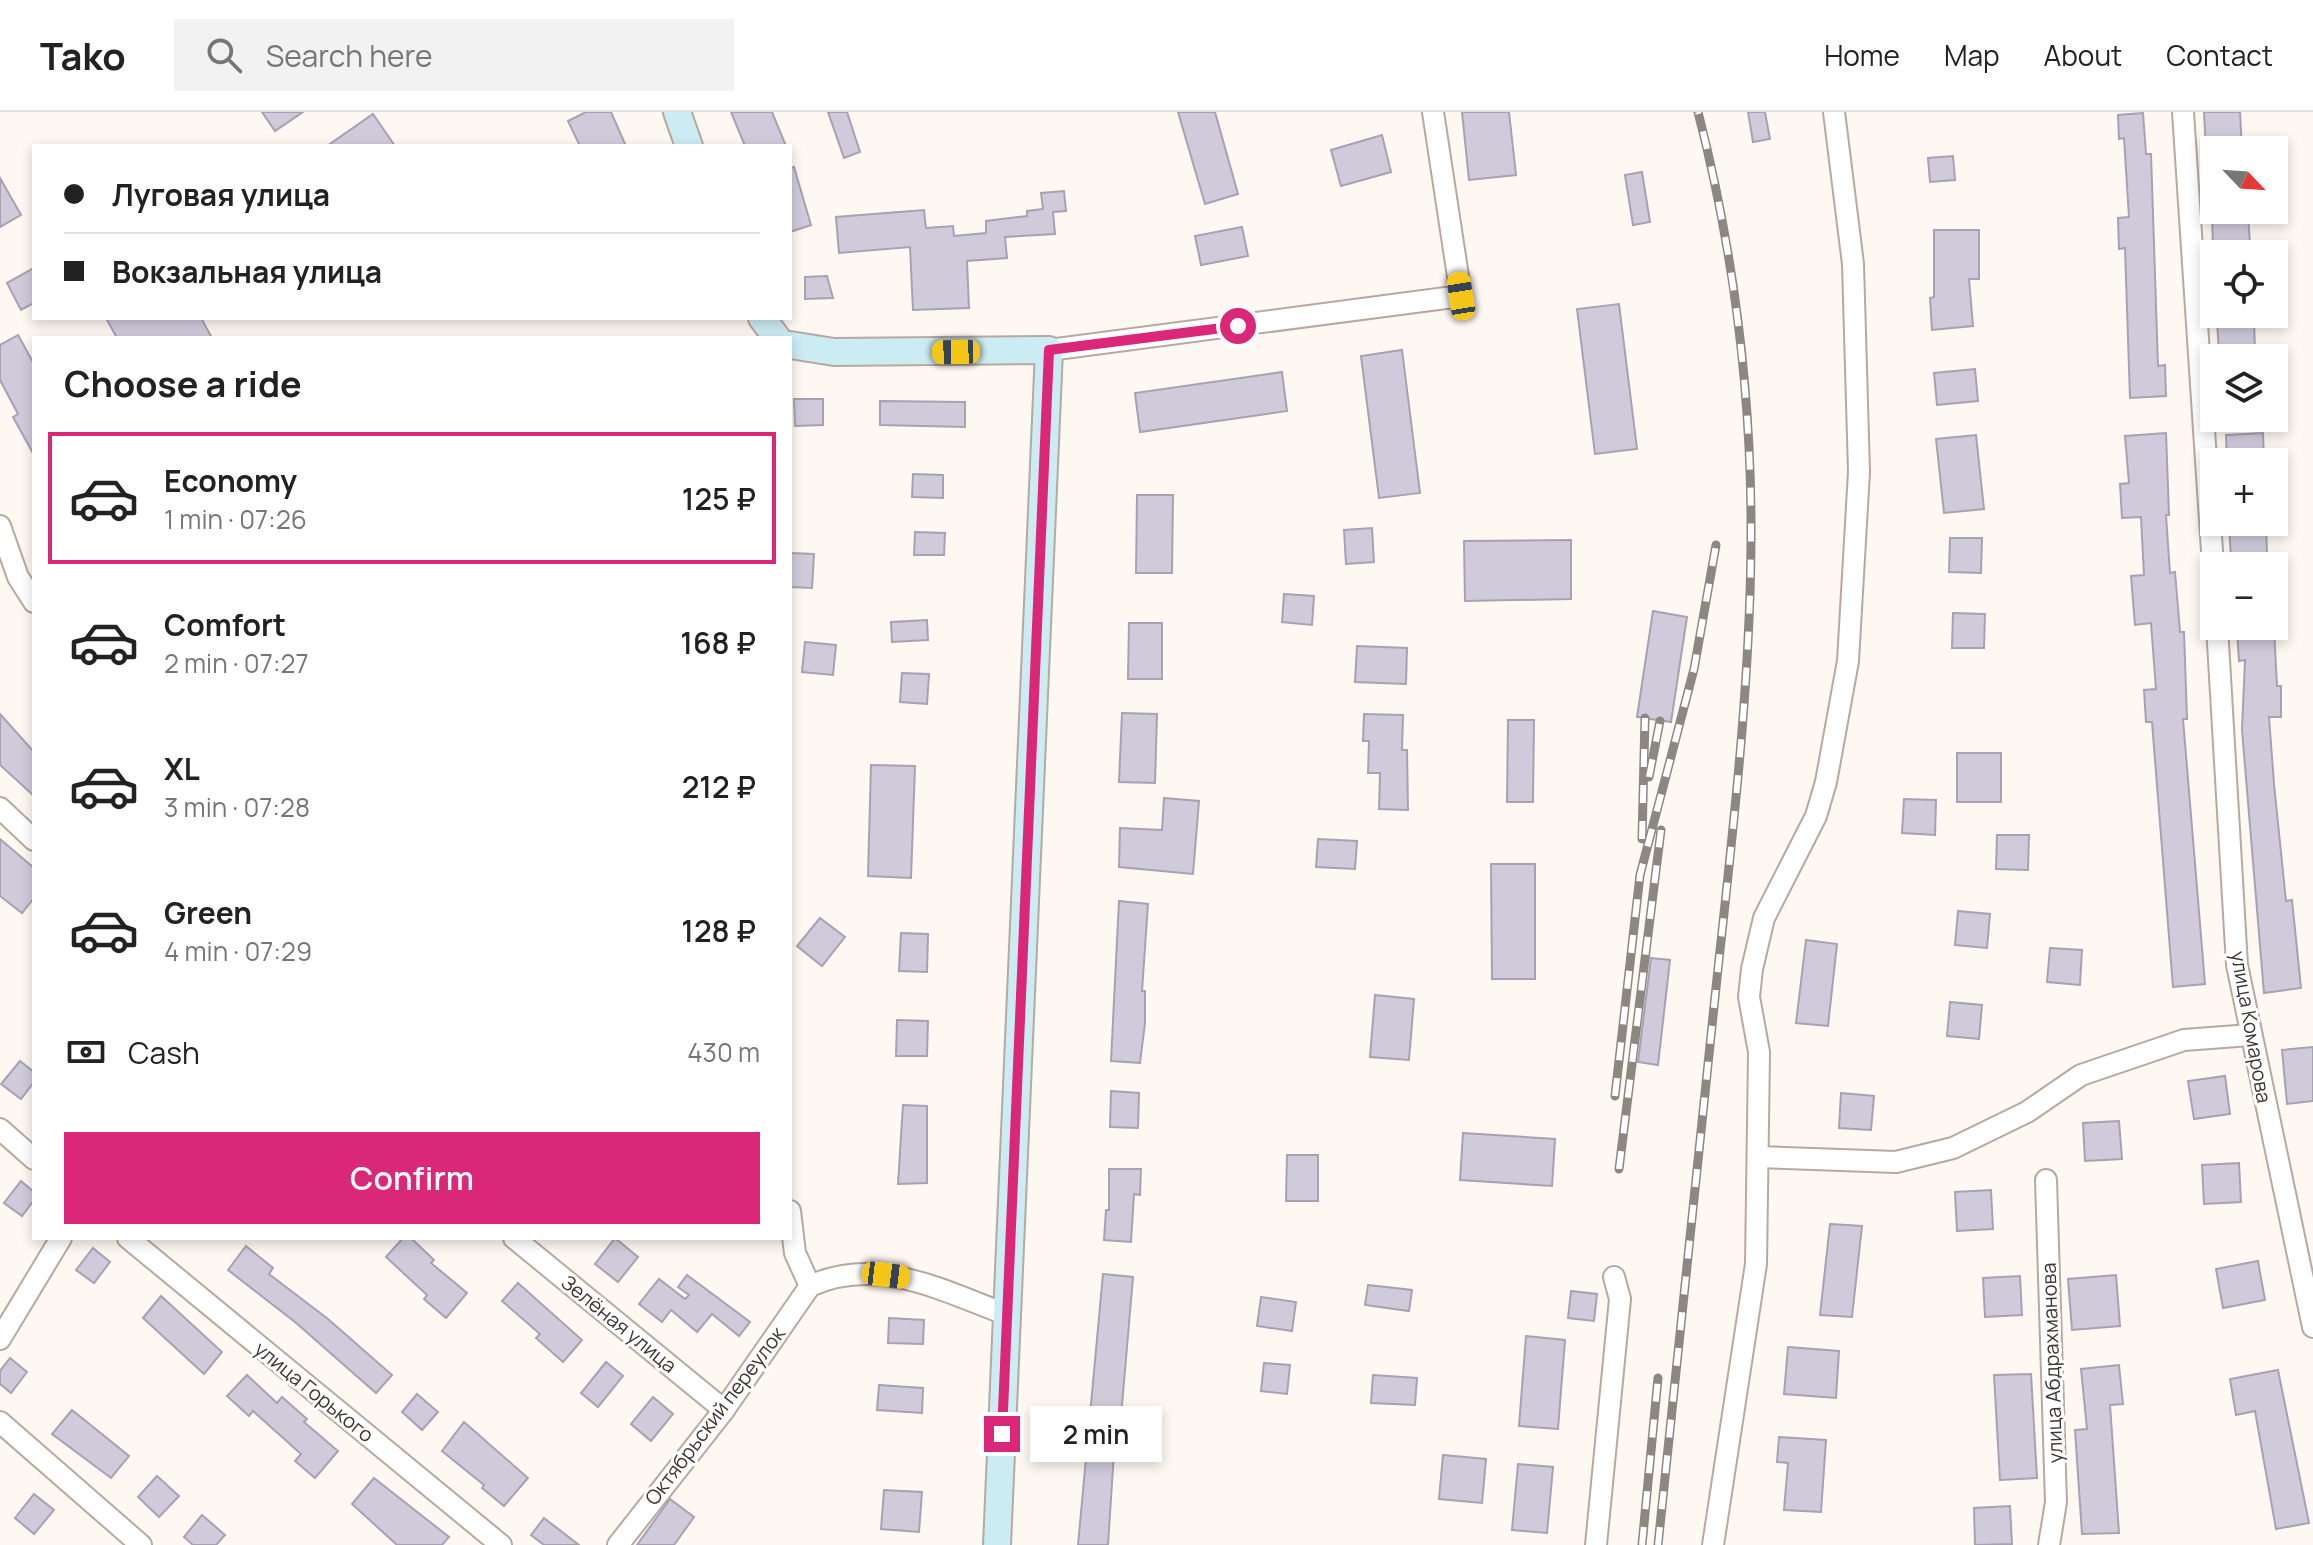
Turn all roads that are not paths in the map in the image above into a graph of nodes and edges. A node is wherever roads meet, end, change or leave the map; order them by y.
1 (677, 112) edge
2 (1433, 112) edge
3 (1834, 112) edge
4 (2183, 112) edge
5 (688, 144) edge
6 (792, 345) edge
7 (1049, 350) junction
8 (0, 526) edge
9 (2212, 552) edge
10 (32, 599) edge
11 (2218, 640) edge
12 (0, 808) edge
13 (32, 838) edge
14 (2250, 1035) junction
15 (0, 1129) edge
16 (32, 1157) edge
17 (1758, 1157) junction
18 (2046, 1180) dead end
19 (792, 1228) edge
20 (60, 1240) edge
21 (130, 1240) edge
22 (516, 1240) edge
23 (1614, 1277) dead end
24 (810, 1286) junction
25 (1008, 1315) junction
26 (2313, 1327) edge
27 (0, 1339) edge
28 (724, 1410) junction
29 (0, 1422) edge
30 (141, 1545) edge
31 (501, 1545) edge
32 (618, 1545) edge
33 (997, 1545) edge
34 (1596, 1545) edge
35 (1713, 1545) edge
36 (2049, 1545) edge

1 - 5 street
2 - 7 street
3 - 17 street
4 - 9 street
6 - 7 street
7 - 25 street
8 - 10 street
11 - 14 street, улица Комарова
12 - 13 street
14 - 17 street
14 - 26 street, улица Комарова
15 - 16 street
17 - 35 street
18 - 36 street, улица Абдрахманова
19 - 24 street
20 - 27 street
21 - 31 street, улица Горького
22 - 28 street, Зелёная улица
23 - 34 street
24 - 25 street
24 - 28 street, Октябрьский переулок
25 - 33 street
28 - 32 street, Октябрьский переулок
29 - 30 street

